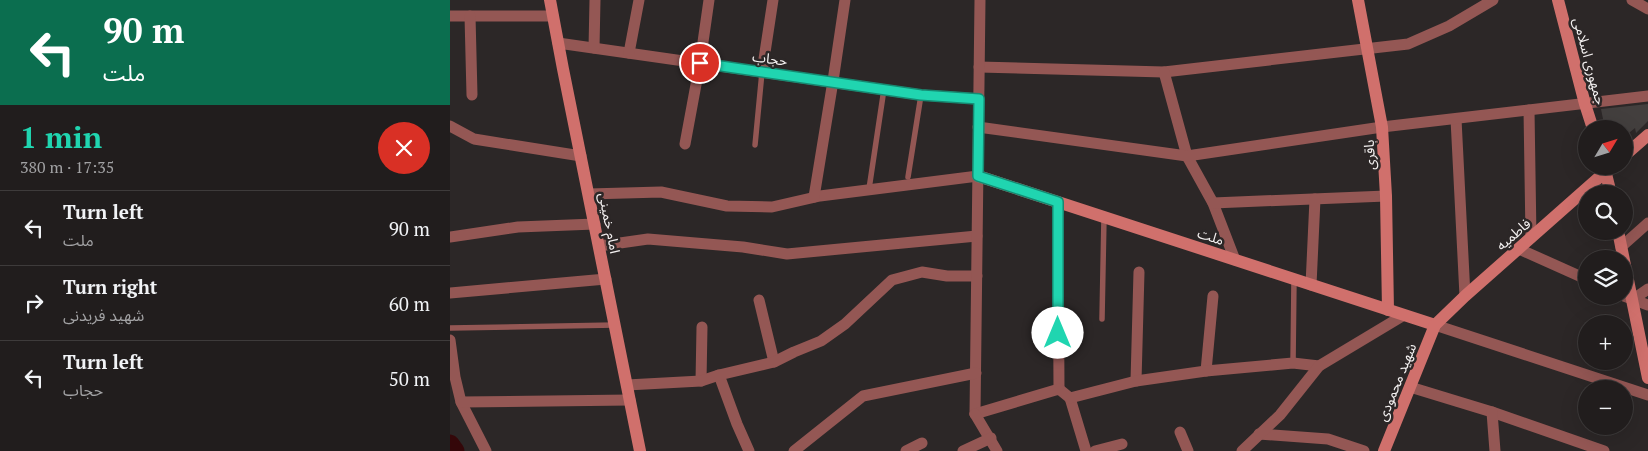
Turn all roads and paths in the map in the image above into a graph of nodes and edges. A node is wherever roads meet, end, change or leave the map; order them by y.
1 (550, 0) edge
2 (595, 0) edge
3 (639, 0) edge
4 (710, 0) edge
5 (773, 0) edge
6 (845, 0) edge
7 (980, 0) edge
8 (1493, 0) edge
9 (1558, 0) edge
10 (1632, 0) edge
11 (1357, 2) edge
12 (1648, 9) edge
13 (450, 16) edge
14 (470, 16) junction
15 (553, 16) junction
16 (558, 43) junction
17 (594, 48) junction
18 (1367, 48) junction
19 (629, 53) junction
20 (700, 63) junction
21 (979, 67) junction
22 (762, 72) junction
23 (1164, 72) junction
24 (833, 81) junction
25 (884, 89) junction
26 (472, 95) dead end
27 (921, 95) junction
28 (1648, 96) edge
29 (979, 99) junction
30 (1585, 104) junction
31 (1529, 110) junction
32 (1456, 119) junction
33 (1589, 120) edge
34 (450, 126) edge
35 (978, 127) junction
36 (1382, 127) junction
37 (1648, 135) edge
38 (685, 144) dead end
39 (755, 145) dead end
40 (1633, 148) edge
41 (581, 156) junction
42 (1186, 156) junction
43 (1600, 175) edge
44 (978, 176) junction
45 (908, 177) dead end
46 (869, 189) junction
47 (589, 194) junction
48 (1386, 196) junction
49 (814, 197) junction
50 (1315, 199) junction
51 (1058, 202) junction
52 (1213, 203) junction
53 (1104, 217) junction
54 (1648, 223) edge
55 (595, 224) junction
56 (977, 236) junction
57 (450, 238) edge
58 (1530, 238) junction
59 (1620, 240) edge
60 (599, 246) junction
61 (1621, 247) junction
62 (1519, 249) junction
63 (1621, 250) edge
64 (1235, 260) junction
65 (1139, 272) dead end
66 (1578, 275) edge
67 (977, 276) junction
68 (606, 279) junction
69 (1294, 279) junction
70 (1311, 284) junction
71 (1648, 289) edge
72 (450, 293) edge
73 (1213, 296) dead end
74 (1465, 296) junction
75 (1633, 296) edge
76 (759, 300) dead end
77 (1633, 300) edge
78 (1630, 305) edge
79 (1648, 305) edge
80 (1388, 310) junction
81 (1404, 315) junction
82 (1102, 319) dead end
83 (615, 325) junction
84 (1435, 325) junction
85 (702, 327) dead end
86 (450, 328) edge
87 (450, 340) edge
88 (774, 362) junction
89 (1293, 363) junction
90 (1319, 366) junction
91 (1206, 371) junction
92 (976, 373) junction
93 (718, 375) junction
94 (1648, 378) edge
95 (701, 381) junction
96 (1136, 381) junction
97 (627, 385) junction
98 (1410, 387) junction
99 (1059, 389) junction
100 (1648, 395) edge
101 (1070, 398) junction
102 (630, 400) junction
103 (461, 402) junction
104 (1492, 412) junction
105 (975, 414) junction
106 (1180, 432) dead end
107 (1259, 434) junction
108 (991, 438) junction
109 (922, 443) dead end
110 (1122, 444) dead end
111 (486, 451) edge
112 (640, 451) edge
113 (749, 451) edge
114 (794, 451) edge
115 (906, 451) edge
116 (963, 451) edge
117 (997, 451) edge
118 (1086, 451) edge
119 (1095, 451) edge
120 (1188, 451) edge
121 (1242, 451) edge
122 (1364, 451) edge
123 (1384, 451) edge
124 (1495, 451) edge
125 (1604, 451) edge

1 - 15 street, امام خمینی
2 - 17 street
3 - 19 street
4 - 20 street
5 - 22 street
6 - 24 street
7 - 21 street
8 - 18 street
9 - 30 street, جمهوری اسلامی
10 - 12 street
11 - 18 street, باقری
13 - 14 street
14 - 15 street
14 - 26 street
15 - 16 street, امام خمینی
16 - 17 street, حجاب
16 - 41 street, امام خمینی
17 - 19 street, حجاب
18 - 23 street
18 - 36 street, باقری
19 - 20 street, حجاب
20 - 22 street, حجاب
20 - 38 street
21 - 23 street
21 - 29 street
22 - 24 street, حجاب
22 - 39 lane
23 - 42 street
24 - 25 street, حجاب
24 - 49 street
25 - 27 street, حجاب
25 - 46 lane
27 - 29 street, حجاب
27 - 45 lane
28 - 30 street
29 - 35 street
30 - 31 street
30 - 33 street, جمهوری اسلامی
31 - 32 street
31 - 58 street
32 - 36 street
32 - 74 street
34 - 41 street
35 - 42 street
35 - 44 street
36 - 42 street
36 - 48 street, باقری
37 - 40 street
41 - 47 street, امام خمینی
42 - 52 street
43 - 58 street, فاطمیه
44 - 46 street
44 - 51 street, ملت
44 - 56 street
46 - 49 street
47 - 49 street
47 - 55 street, امام خمینی
48 - 50 street
48 - 80 street, باقری
50 - 52 street
50 - 70 street
51 - 53 street, ملت
51 - 99 street
52 - 64 street
53 - 64 street, ملت
53 - 82 lane
54 - 61 street
55 - 57 street
55 - 60 street, امام خمینی
56 - 60 street
56 - 67 street
58 - 62 street, فاطمیه
59 - 61 street
60 - 68 street, امام خمینی
61 - 63 street
62 - 66 street
62 - 74 street, فاطمیه
64 - 69 street, ملت
65 - 96 street
67 - 88 street
67 - 92 street
68 - 72 street
68 - 83 street, امام خمینی
69 - 70 street, ملت
69 - 89 lane
70 - 80 street, ملت
71 - 75 street
73 - 91 street
74 - 84 street, فاطمیه
76 - 88 street
77 - 79 street
78 - 94 street
80 - 81 street, ملت
81 - 84 street, ملت
81 - 90 street
83 - 86 lane
83 - 97 street, امام خمینی
84 - 98 street, شهید محمودی
84 - 100 street
85 - 95 street
87 - 103 street
88 - 93 street
89 - 90 street
89 - 91 street
90 - 107 street
91 - 96 street
92 - 105 street
92 - 114 street
93 - 95 street
93 - 113 street
95 - 97 street
96 - 101 street
97 - 102 street, امام خمینی
98 - 104 street
98 - 123 street, شهید محمودی
99 - 101 street
99 - 105 street
101 - 118 street
102 - 103 street
102 - 112 street, امام خمینی
103 - 111 street
104 - 124 street
104 - 125 street
105 - 108 street
106 - 120 street
107 - 121 street
107 - 122 street
108 - 116 street
108 - 117 street
109 - 115 street
110 - 119 street

